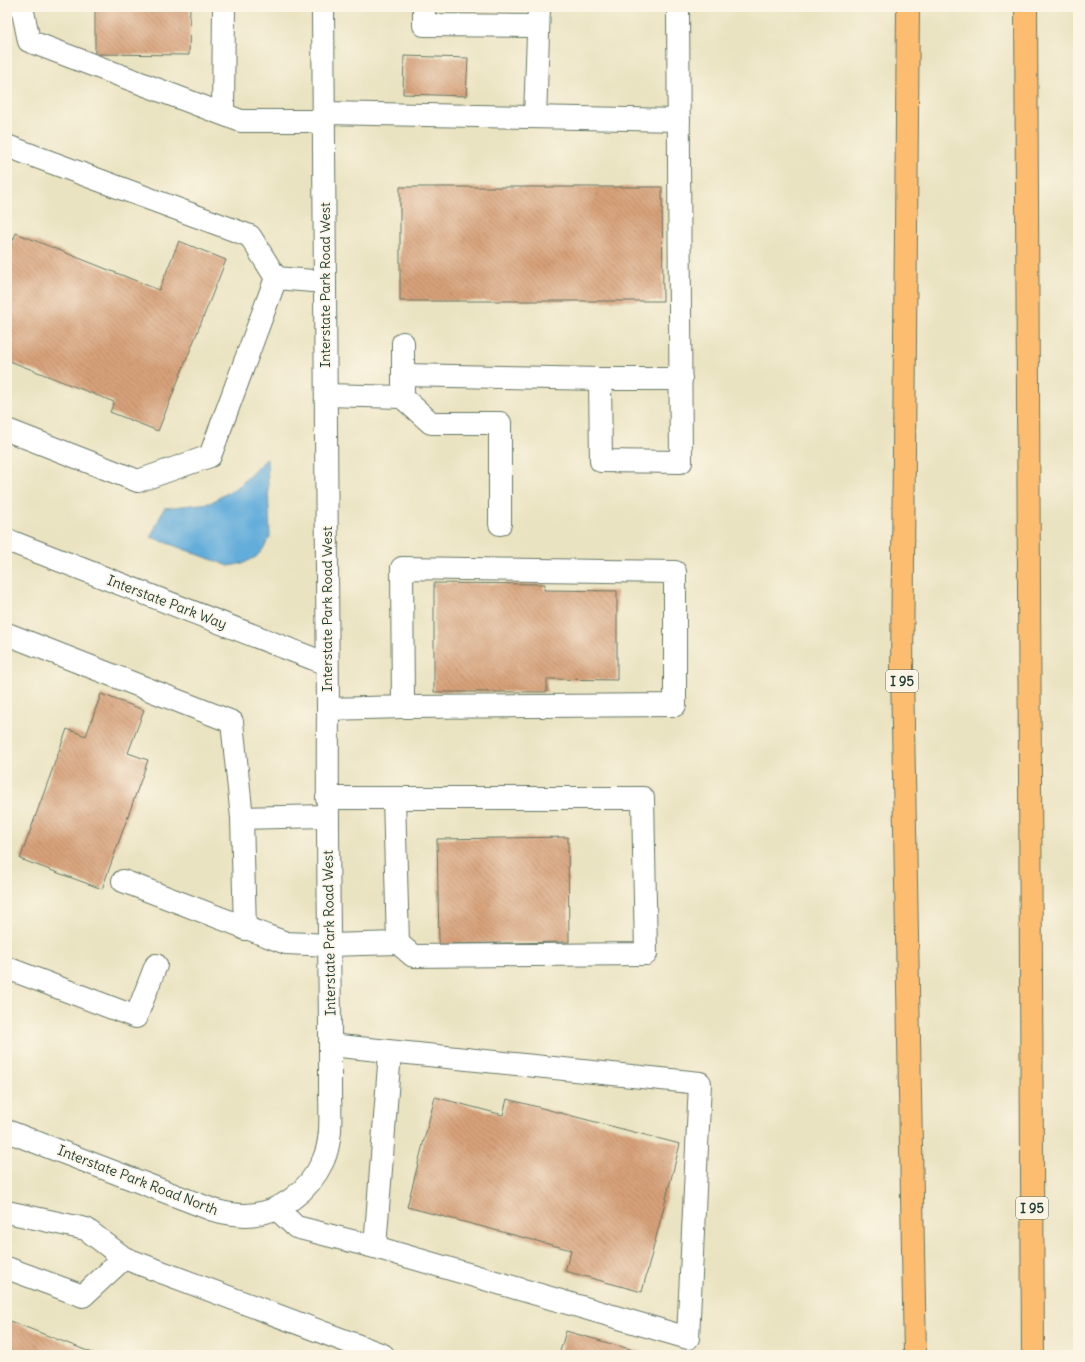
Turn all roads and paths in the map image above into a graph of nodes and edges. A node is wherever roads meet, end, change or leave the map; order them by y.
1 (22, 7) edge
2 (224, 7) edge
3 (323, 7) edge
4 (424, 7) edge
5 (678, 7) edge
6 (908, 7) edge
7 (1026, 7) edge
8 (538, 17) edge
9 (223, 113) junction
10 (535, 116) junction
11 (324, 117) junction
12 (679, 120) junction
13 (7, 146) edge
14 (276, 278) junction
15 (325, 282) junction
16 (403, 343) dead end
17 (403, 375) junction
18 (600, 379) junction
19 (681, 379) junction
20 (326, 395) junction
21 (402, 397) junction
22 (7, 430) edge
23 (500, 524) dead end
24 (8, 544) edge
25 (7, 634) edge
26 (327, 664) junction
27 (403, 707) junction
28 (328, 709) junction
29 (394, 798) junction
30 (327, 807) junction
31 (242, 818) junction
32 (123, 881) dead end
33 (245, 929) junction
34 (398, 943) junction
35 (329, 945) junction
36 (156, 965) dead end
37 (7, 968) edge
38 (330, 1045) junction
39 (390, 1052) junction
40 (7, 1131) edge
41 (284, 1203) junction
42 (7, 1212) edge
43 (375, 1247) junction
44 (124, 1258) junction
45 (7, 1268) edge
46 (383, 1355) edge
47 (915, 1355) edge
48 (1033, 1355) edge

1 - 9 street
2 - 9 street
3 - 11 street, Interstate Park Road West
4 - 8 street
5 - 12 street
6 - 47 highway, I 95
7 - 48 highway, I 95
8 - 10 street
9 - 11 street
10 - 11 street
10 - 12 street
11 - 15 street, Interstate Park Road West
12 - 19 street
13 - 14 street
14 - 15 street
14 - 22 street
15 - 20 street, Interstate Park Road West
16 - 17 street
17 - 18 street
17 - 21 street
18 - 19 street
18 - 19 street
20 - 21 street
20 - 26 street, Interstate Park Road West
21 - 23 street
24 - 26 street, Interstate Park Way
25 - 31 street
26 - 28 street, Interstate Park Road West
27 - 27 street
27 - 28 street
28 - 30 street, Interstate Park Road West
29 - 30 street
29 - 34 street
29 - 34 street
30 - 31 street
30 - 35 street, Interstate Park Road West
31 - 33 street
32 - 33 street
33 - 35 street
34 - 35 street
35 - 38 street, Interstate Park Road West
36 - 37 street
38 - 39 street
38 - 41 street, Interstate Park Road West
39 - 43 street
39 - 43 street
40 - 41 street, Interstate Park Road North
41 - 43 street
42 - 44 street
44 - 45 street
44 - 46 street

